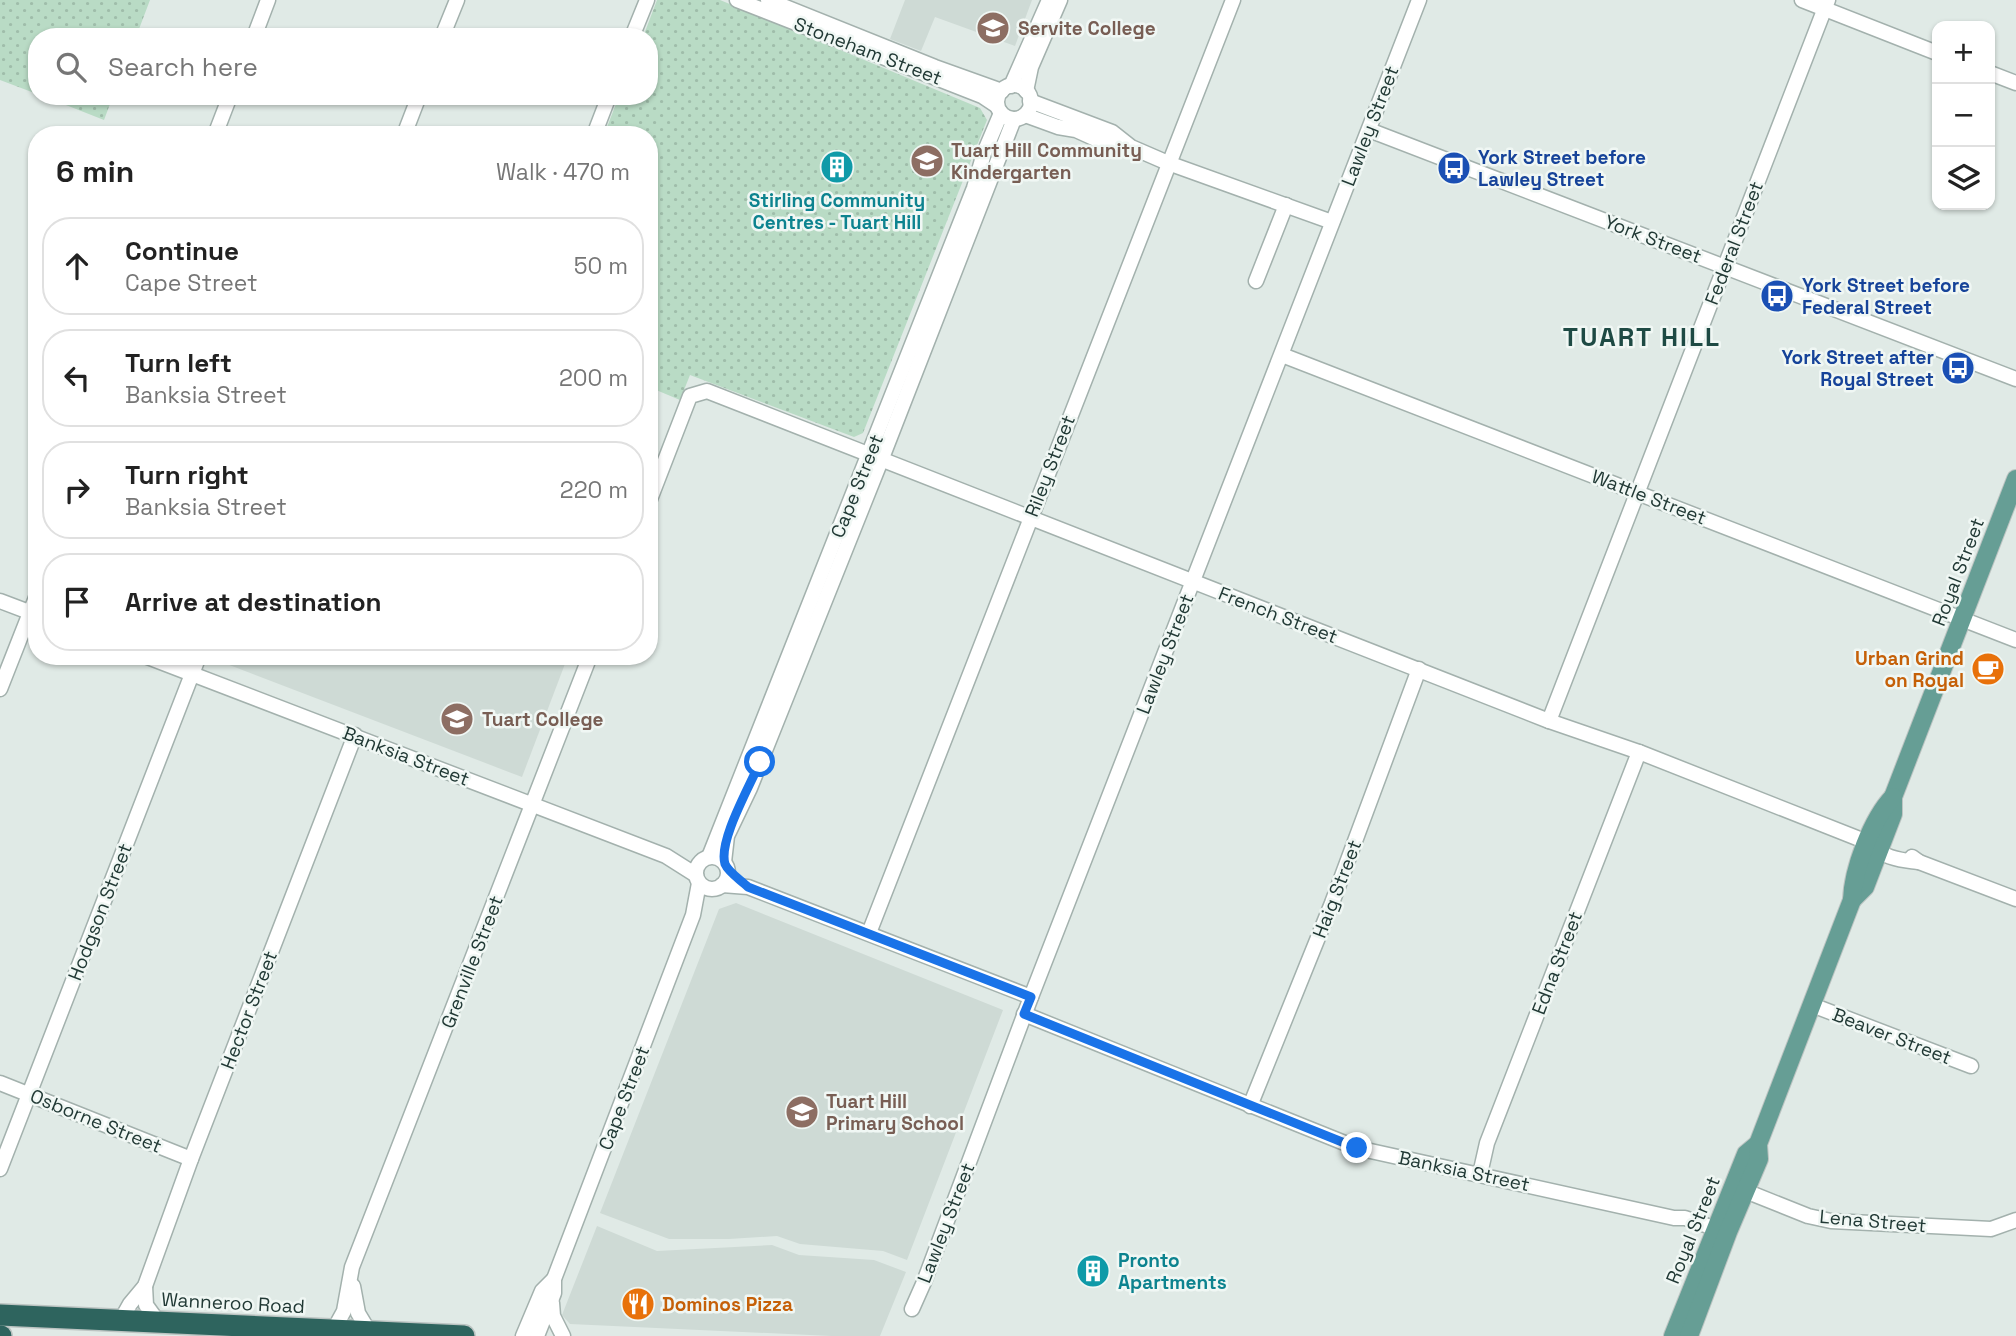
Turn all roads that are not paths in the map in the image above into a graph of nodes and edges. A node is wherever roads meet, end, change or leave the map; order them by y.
1 (268, 0) edge
2 (457, 0) edge
3 (647, 0) edge
4 (737, 0) edge
5 (768, 0) edge
6 (1049, 0) edge
7 (1060, 0) edge
8 (1233, 0) edge
9 (1419, 0) edge
10 (1802, 0) edge
11 (1827, 5) edge
12 (257, 28) edge
13 (446, 28) edge
14 (636, 28) edge
15 (1932, 50) edge
16 (1995, 75) edge
17 (2016, 83) edge
18 (1006, 88) junction
19 (227, 105) edge
20 (416, 105) edge
21 (606, 105) edge
22 (1015, 108) junction
23 (218, 126) edge
24 (407, 126) edge
25 (597, 126) edge
26 (1369, 130) junction
27 (1168, 163) junction
28 (1286, 205) junction
29 (1332, 222) junction
30 (1724, 266) junction
31 (1256, 281) dead end
32 (1282, 355) junction
33 (2016, 379) edge
34 (876, 456) junction
35 (658, 479) edge
36 (2016, 479) edge
37 (1637, 492) junction
38 (1031, 517) junction
39 (1193, 582) junction
40 (0, 601) edge
41 (28, 612) edge
42 (1963, 618) junction
43 (28, 625) edge
44 (2016, 640) edge
45 (168, 665) edge
46 (196, 665) edge
47 (587, 665) edge
48 (1419, 670) junction
49 (192, 674) junction
50 (0, 689) edge
51 (1549, 721) junction
52 (355, 736) junction
53 (1639, 752) junction
54 (533, 806) junction
55 (1876, 846) junction
56 (666, 856) junction
57 (706, 859) junction
58 (726, 866) junction
59 (698, 879) junction
60 (718, 887) junction
61 (748, 887) junction
62 (2016, 898) edge
63 (693, 915) junction
64 (869, 933) junction
65 (1031, 997) junction
66 (1812, 1005) junction
67 (1024, 1014) junction
68 (1971, 1066) dead end
69 (0, 1083) edge
70 (29, 1095) junction
71 (1250, 1106) junction
72 (191, 1159) junction
73 (0, 1169) edge
74 (1480, 1174) junction
75 (1740, 1189) junction
76 (2016, 1220) edge
77 (1720, 1234) junction
78 (352, 1267) junction
79 (554, 1279) junction
80 (145, 1286) junction
81 (551, 1298) junction
82 (912, 1309) dead end
83 (0, 1315) edge
84 (121, 1320) junction
85 (159, 1323) junction
86 (333, 1331) junction
87 (370, 1333) junction
88 (464, 1336) edge
89 (523, 1336) edge
90 (537, 1336) edge
91 (563, 1336) edge
92 (1673, 1336) edge
93 (1689, 1336) edge

1 - 12 street
2 - 13 street
3 - 14 street
4 - 22 street, Stoneham Street
5 - 18 street, Stoneham Street
6 - 18 street, Cape Street
7 - 22 street, Cape Street
8 - 27 street, Riley Street
9 - 26 street, Lawley Street
10 - 11 street
11 - 15 street
11 - 30 street, Federal Street
16 - 17 street
18 - 22 street
18 - 22 street, Cape Street
19 - 23 street
20 - 24 street
21 - 25 street
22 - 27 street, Stoneham Street
22 - 34 street, Cape Street
26 - 29 street, Lawley Street
26 - 30 street, York Street
27 - 28 street, Stoneham Street
27 - 38 street, Riley Street
28 - 29 street, Stoneham Street
28 - 31 street
29 - 32 street, Lawley Street
30 - 33 street, York Street
30 - 37 street, Federal Street
32 - 37 street, Wattle Street
32 - 39 street, Lawley Street
34 - 35 street, French Street
34 - 38 street, French Street
34 - 57 street, Cape Street
34 - 58 street, Cape Street
36 - 42 main road, Royal Street
37 - 42 street, Wattle Street
37 - 51 street, Federal Street
38 - 39 street, French Street
38 - 64 street, Riley Street
39 - 48 street, French Street
39 - 65 street, Lawley Street
40 - 41 street
42 - 44 street, Wattle Street
42 - 55 main road, Royal Street
43 - 50 street
45 - 49 street, Banksia Street
46 - 49 street, Hodgson Street
47 - 54 street, Grenville Street
48 - 51 street, French Street
48 - 71 street, Haig Street
49 - 52 street, Banksia Street
49 - 70 street, Hodgson Street
51 - 53 street, French Street
52 - 54 street, Banksia Street
52 - 72 street, Hector Street
53 - 55 street, French Street
53 - 74 street, Edna Street
54 - 56 street, Banksia Street
54 - 78 street, Grenville Street
55 - 62 street, French Street
55 - 66 main road, Royal Street
56 - 57 street, Banksia Street
56 - 59 street, Banksia Street
57 - 58 street
57 - 59 street, Cape Street
58 - 60 street, Cape Street
58 - 61 street
59 - 60 street
59 - 63 street, Cape Street
60 - 61 street
60 - 63 street, Cape Street
61 - 64 street
63 - 79 street, Cape Street
64 - 65 street
65 - 67 street, Lawley Street
66 - 68 street, Beaver Street
66 - 75 main road, Royal Street
67 - 71 street, Banksia Street
67 - 82 street, Lawley Street
69 - 70 street, Osborne Street
70 - 72 street, Osborne Street
70 - 73 street, Hodgson Street
71 - 74 street, Banksia Street
72 - 80 street, Hector Street
74 - 77 street, Banksia Street
75 - 76 street, Lena Street
75 - 77 main road, Royal Street
77 - 92 main road, Royal Street
77 - 93 main road, Royal Street
78 - 86 street, Grenville Street
78 - 87 street, Grenville Street
79 - 81 street, Cape Street
79 - 89 street, Cape Street
80 - 84 street, Hector Street
80 - 85 street
81 - 90 street, Cape Street
81 - 91 street
83 - 84 highway, Wanneroo Road
84 - 85 highway, Wanneroo Road
85 - 86 highway, Wanneroo Road
86 - 87 highway, Wanneroo Road
87 - 88 highway, Wanneroo Road

